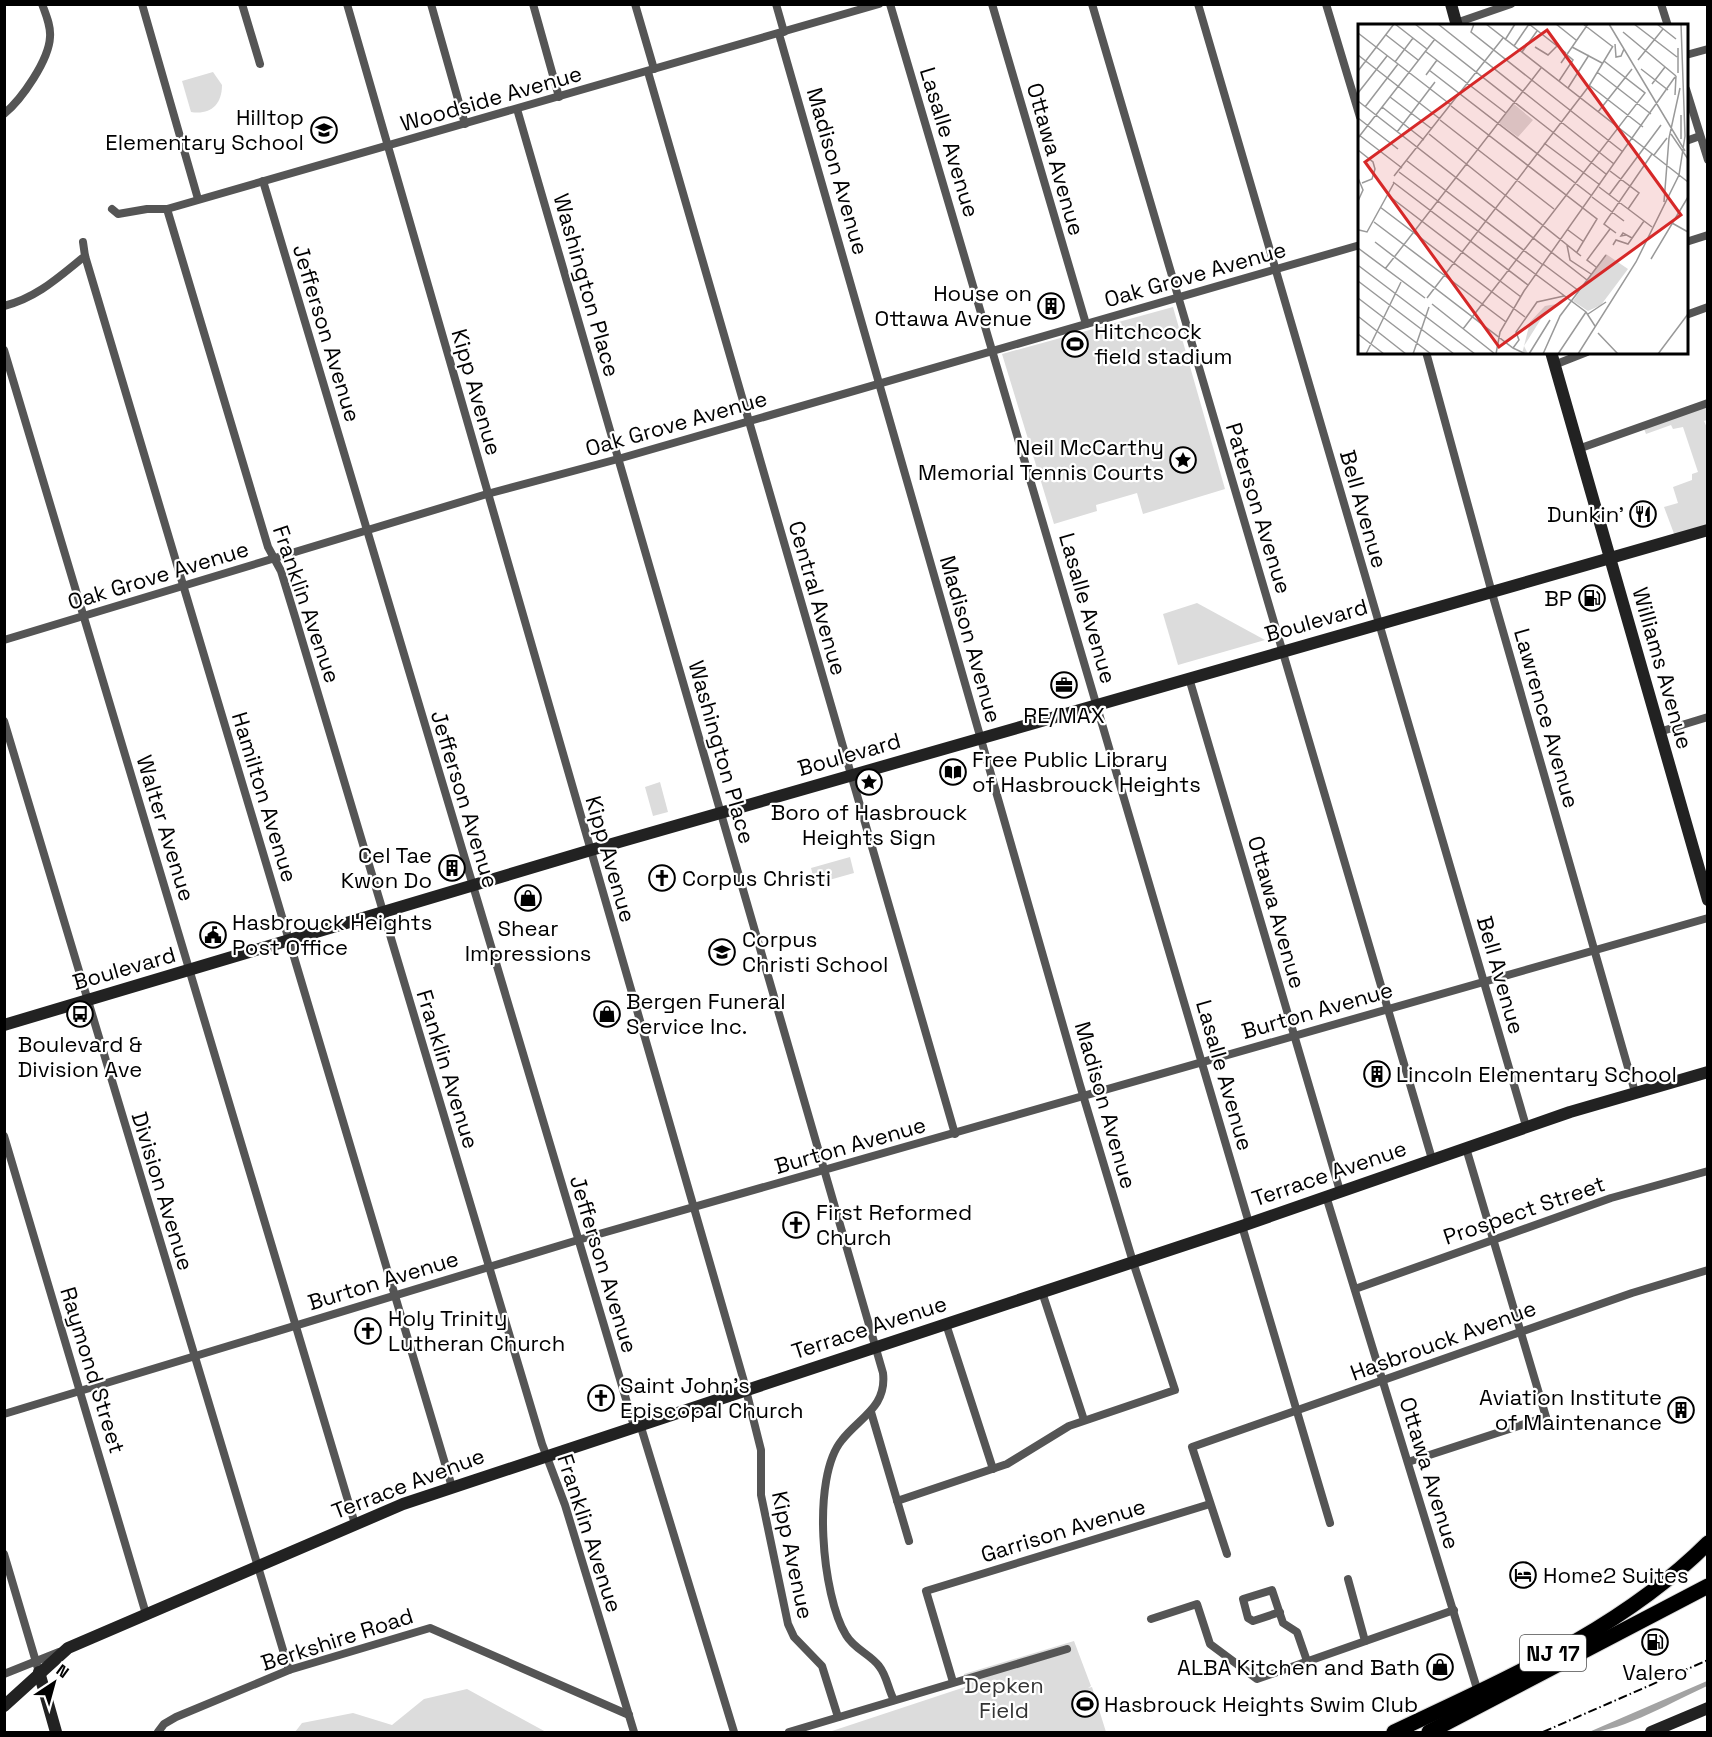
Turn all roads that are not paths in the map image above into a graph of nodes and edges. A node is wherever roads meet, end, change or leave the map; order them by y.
1 (42, 4) edge
2 (142, 4) edge
3 (242, 4) edge
4 (347, 4) edge
5 (431, 4) edge
6 (533, 4) edge
7 (635, 4) edge
8 (776, 4) edge
9 (879, 4) edge
10 (890, 4) edge
11 (992, 4) edge
12 (1092, 4) edge
13 (1198, 4) edge
14 (1326, 4) edge
15 (1450, 4) edge
16 (1511, 4) edge
17 (1661, 4) edge
18 (1456, 24) edge
19 (1667, 24) edge
20 (781, 33) junction
21 (1707, 49) edge
22 (1688, 54) edge
23 (260, 64) dead end
24 (651, 70) junction
25 (1688, 95) edge
26 (560, 97) junction
27 (518, 109) junction
28 (4, 114) edge
29 (1358, 114) edge
30 (465, 124) junction
31 (1703, 139) edge
32 (1688, 141) edge
33 (388, 147) junction
34 (1707, 160) edge
35 (263, 181) junction
36 (198, 199) junction
37 (112, 209) dead end
38 (167, 209) junction
39 (1707, 235) edge
40 (1688, 241) edge
41 (84, 242) dead end
42 (1358, 245) edge
43 (85, 256) junction
44 (1275, 270) junction
45 (1177, 298) junction
46 (4, 306) edge
47 (1707, 307) edge
48 (1688, 314) edge
49 (1086, 324) junction
50 (4, 350) edge
51 (993, 351) junction
52 (1427, 354) edge
53 (1577, 354) edge
54 (1552, 359) edge
55 (880, 384) junction
56 (1707, 403) edge
57 (748, 422) junction
58 (1578, 449) junction
59 (618, 459) junction
60 (487, 494) junction
61 (367, 530) junction
62 (1707, 530) edge
63 (1610, 558) junction
64 (276, 559) junction
65 (184, 586) junction
66 (1492, 592) junction
67 (85, 616) junction
68 (1379, 624) junction
69 (4, 640) edge
70 (1283, 651) junction
71 (1189, 678) junction
72 (1098, 705) junction
73 (1707, 717) edge
74 (4, 721) edge
75 (1659, 732) junction
76 (981, 738) junction
77 (851, 776) junction
78 (721, 813) junction
79 (591, 850) junction
80 (472, 886) junction
81 (1707, 900) edge
82 (383, 913) junction
83 (1707, 918) edge
84 (289, 941) junction
85 (1596, 949) junction
86 (190, 970) junction
87 (1484, 981) junction
88 (88, 1000) junction
89 (1388, 1008) junction
90 (4, 1025) edge
91 (1294, 1035) junction
92 (1202, 1062) junction
93 (1707, 1072) edge
94 (1635, 1092) junction
95 (1084, 1096) junction
96 (1526, 1126) junction
97 (955, 1134) junction
98 (4, 1137) edge
99 (1466, 1148) junction
100 (1432, 1159) junction
101 (824, 1171) junction
102 (1707, 1171) edge
103 (1340, 1191) junction
104 (1326, 1196) junction
105 (695, 1214) junction
106 (1246, 1224) junction
107 (578, 1240) junction
108 (1493, 1240) junction
109 (1132, 1262) junction
110 (490, 1267) junction
111 (1707, 1270) edge
112 (1355, 1289) junction
113 (1041, 1292) junction
114 (394, 1296) junction
115 (946, 1324) junction
116 (296, 1325) junction
117 (1521, 1331) junction
118 (875, 1346) junction
119 (193, 1356) junction
120 (1382, 1381) junction
121 (746, 1389) junction
122 (79, 1390) junction
123 (1298, 1411) junction
124 (871, 1412) junction
125 (4, 1414) edge
126 (1084, 1420) junction
127 (637, 1425) junction
128 (547, 1455) junction
129 (1408, 1462) junction
130 (993, 1469) junction
131 (452, 1487) junction
132 (897, 1501) junction
133 (1210, 1504) junction
134 (1330, 1523) dead end
135 (355, 1524) junction
136 (909, 1541) dead end
137 (1707, 1543) edge
138 (4, 1554) edge
139 (1227, 1554) dead end
140 (258, 1566) junction
141 (1707, 1576) edge
142 (1348, 1579) dead end
143 (1707, 1586) edge
144 (1454, 1610) junction
145 (1280, 1612) junction
146 (146, 1614) junction
147 (1151, 1619) dead end
148 (1365, 1641) junction
149 (1601, 1642) junction
150 (1067, 1648) dead end
151 (1307, 1661) junction
152 (38, 1667) junction
153 (289, 1670) junction
154 (4, 1674) edge
155 (953, 1682) junction
156 (1478, 1692) junction
157 (894, 1700) junction
158 (4, 1706) edge
159 (1707, 1708) edge
160 (629, 1715) junction
161 (838, 1717) junction
162 (56, 1732) edge
163 (158, 1732) edge
164 (634, 1732) edge
165 (734, 1732) edge
166 (789, 1732) edge
167 (1394, 1732) edge
168 (1429, 1732) edge
169 (1651, 1732) edge

1 - 28 street
2 - 36 street
3 - 23 street
4 - 33 street, Kipp Avenue
5 - 30 street
6 - 26 street
7 - 24 street, Central Avenue
8 - 20 street, Madison Avenue
9 - 20 street, Woodside Avenue
10 - 51 street, Lasalle Avenue
11 - 49 street, Ottawa Avenue
12 - 45 street, Paterson Avenue
13 - 44 street, Bell Avenue
14 - 29 street
15 - 18 street
16 - 18 street
17 - 19 street
20 - 24 street, Woodside Avenue
20 - 55 street, Madison Avenue
21 - 22 street
24 - 26 street, Woodside Avenue
24 - 57 street, Central Avenue
25 - 31 street
26 - 27 street, Woodside Avenue
27 - 30 street, Woodside Avenue
27 - 59 street, Washington Place
30 - 33 street, Woodside Avenue
31 - 32 street
31 - 34 street
33 - 35 street, Woodside Avenue
33 - 60 street, Kipp Avenue
35 - 36 street, Woodside Avenue
35 - 61 street, Jefferson Avenue
36 - 38 street, Woodside Avenue
37 - 38 street, Woodside Avenue
38 - 64 street, Franklin Avenue
39 - 40 street
41 - 43 street
42 - 44 street, Oak Grove Avenue
43 - 46 street
43 - 65 street, Hamilton Avenue
44 - 45 street, Oak Grove Avenue
44 - 68 street, Bell Avenue
45 - 49 street, Oak Grove Avenue
45 - 70 street, Paterson Avenue
47 - 48 street
49 - 51 street, Oak Grove Avenue
50 - 67 street, Walter Avenue
51 - 55 street, Oak Grove Avenue
51 - 72 street, Lasalle Avenue
52 - 66 street, Lawrence Avenue
53 - 54 street
54 - 58 street, Williams Avenue
55 - 57 street, Oak Grove Avenue
55 - 76 street, Madison Avenue
56 - 58 street
57 - 59 street, Oak Grove Avenue
57 - 77 street, Central Avenue
58 - 63 street, Williams Avenue
59 - 60 street, Oak Grove Avenue
59 - 78 street, Washington Place
60 - 61 street, Oak Grove Avenue
60 - 79 street, Kipp Avenue
61 - 64 street, Oak Grove Avenue
61 - 80 street, Jefferson Avenue
62 - 63 street, Boulevard
63 - 66 street, Boulevard
63 - 75 street, Williams Avenue
64 - 65 street, Oak Grove Avenue
64 - 82 street, Franklin Avenue
65 - 67 street, Oak Grove Avenue
65 - 84 street, Hamilton Avenue
66 - 68 street, Boulevard
66 - 85 street, Lawrence Avenue
67 - 69 street, Oak Grove Avenue
67 - 86 street, Walter Avenue
68 - 70 street, Boulevard
68 - 87 street, Bell Avenue
70 - 71 street, Boulevard
70 - 89 street, Paterson Avenue
71 - 72 street, Boulevard
71 - 91 street, Ottawa Avenue
72 - 76 street, Boulevard
72 - 92 street, Lasalle Avenue
73 - 75 street
74 - 88 street, Division Avenue
75 - 81 street, Williams Avenue
76 - 77 street, Boulevard
76 - 95 street, Madison Avenue
77 - 78 street, Boulevard
77 - 97 street, Central Avenue
78 - 79 street, Boulevard
78 - 101 street, Washington Place
79 - 80 street, Boulevard
79 - 105 street, Kipp Avenue
80 - 82 street, Boulevard
80 - 107 street, Jefferson Avenue
82 - 84 street, Boulevard
82 - 110 street, Franklin Avenue
83 - 85 street, Burton Avenue
84 - 86 street, Boulevard
84 - 114 street, Hamilton Avenue
85 - 87 street, Burton Avenue
85 - 94 street, Lawrence Avenue
86 - 88 street, Boulevard
86 - 116 street, Walter Avenue
87 - 89 street, Burton Avenue
87 - 96 street, Bell Avenue
88 - 90 street, Boulevard
88 - 119 street, Division Avenue
89 - 91 street, Burton Avenue
89 - 100 street, Paterson Avenue
91 - 92 street, Burton Avenue
91 - 103 street, Ottawa Avenue
92 - 95 street, Burton Avenue
92 - 106 street, Lasalle Avenue
93 - 94 street, Terrace Avenue
94 - 96 street, Terrace Avenue
95 - 97 street, Burton Avenue
95 - 109 street, Madison Avenue
96 - 99 street, Terrace Avenue
97 - 101 street, Burton Avenue
98 - 122 street, Raymond Street
99 - 100 street, Terrace Avenue
99 - 108 street
100 - 103 street, Terrace Avenue
101 - 105 street, Burton Avenue
101 - 118 street, Washington Place
102 - 108 street, Prospect Street
103 - 104 street, Terrace Avenue
104 - 106 street, Terrace Avenue
104 - 112 street, Ottawa Avenue
105 - 107 street, Burton Avenue
105 - 121 street, Kipp Avenue
106 - 109 street, Terrace Avenue
106 - 123 street, Lasalle Avenue
107 - 110 street, Burton Avenue
107 - 127 street, Jefferson Avenue
108 - 112 street, Prospect Street
108 - 117 street
109 - 113 street, Terrace Avenue
109 - 126 street, Madison Avenue
110 - 114 street, Burton Avenue
110 - 128 street, Franklin Avenue
111 - 117 street, Hasbrouck Avenue
112 - 120 street, Ottawa Avenue
113 - 115 street, Terrace Avenue
113 - 126 street
114 - 116 street, Burton Avenue
114 - 131 street, Hamilton Avenue
115 - 118 street, Terrace Avenue
115 - 130 street
116 - 119 street, Burton Avenue
116 - 135 street, Walter Avenue
117 - 120 street, Hasbrouck Avenue
117 - 129 street
118 - 121 street, Terrace Avenue
118 - 124 street, Washington Place
119 - 122 street, Burton Avenue
119 - 140 street, Division Avenue
120 - 123 street, Hasbrouck Avenue
120 - 129 street, Ottawa Avenue
121 - 127 street, Terrace Avenue
121 - 161 street, Kipp Avenue
122 - 125 street, Burton Avenue
122 - 146 street, Raymond Street
123 - 133 street, Hasbrouck Avenue
123 - 134 street, Lasalle Avenue
124 - 132 street
124 - 157 street
126 - 130 street
127 - 128 street, Terrace Avenue
127 - 165 street, Jefferson Avenue
128 - 131 street, Terrace Avenue
128 - 160 street, Franklin Avenue
129 - 144 street, Ottawa Avenue
130 - 132 street
131 - 135 street, Terrace Avenue
132 - 136 street
133 - 139 street
133 - 155 street, Garrison Avenue
135 - 140 street, Terrace Avenue
137 - 156 highway, NJ 17
138 - 152 street
140 - 146 street, Terrace Avenue
140 - 153 street, Division Avenue
141 - 149 highway
142 - 148 street
143 - 149 highway, NJ 17
144 - 148 street
144 - 156 street, Ottawa Avenue
145 - 145 street
145 - 151 street
146 - 152 street, Terrace Avenue
147 - 151 street
148 - 151 street
149 - 168 highway, NJ 17
150 - 155 street
152 - 154 street
152 - 158 street, Terrace Avenue
152 - 162 street
153 - 160 street, Berkshire Road
153 - 163 street, Berkshire Road
155 - 157 street
156 - 167 highway, NJ 17
157 - 161 street
159 - 169 street
160 - 164 street, Franklin Avenue
161 - 166 street

